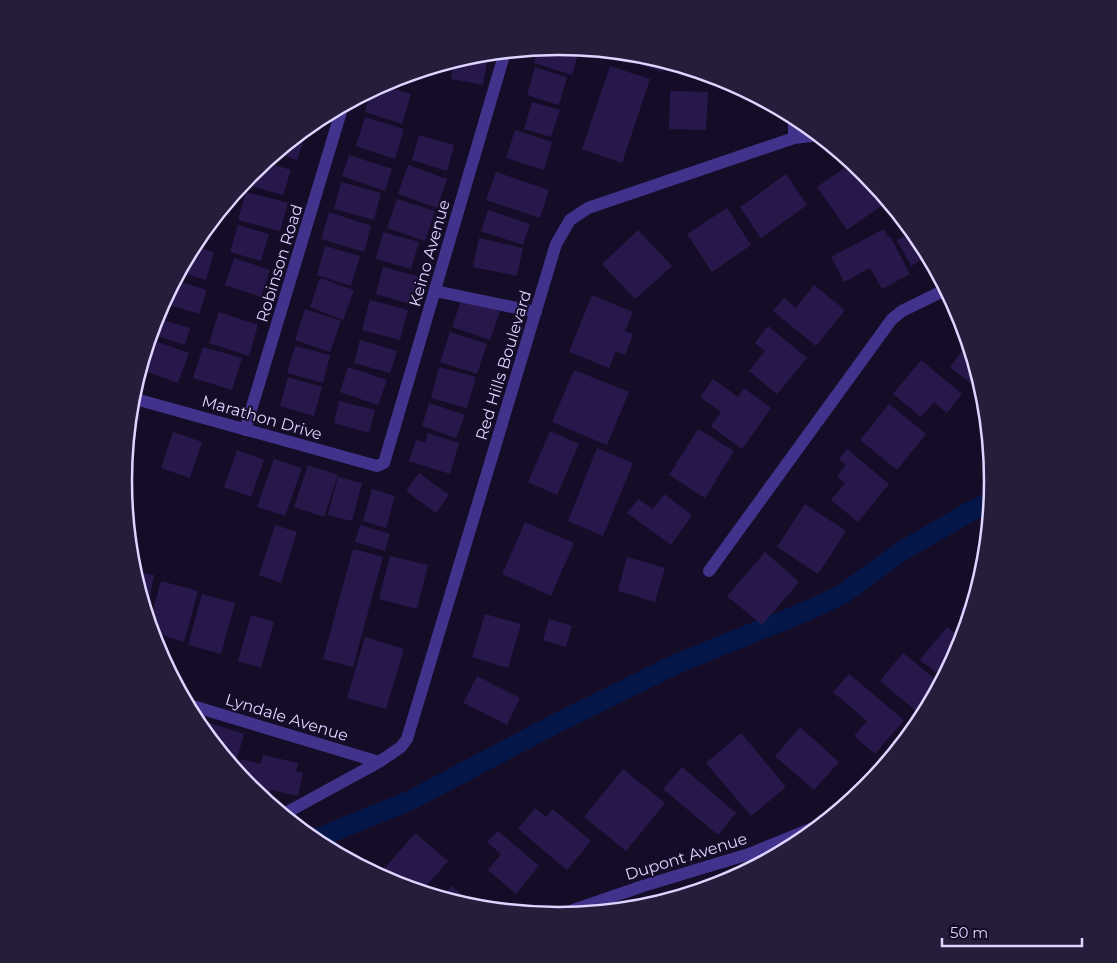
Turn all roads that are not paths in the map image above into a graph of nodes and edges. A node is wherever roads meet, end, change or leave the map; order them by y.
1 (502, 59) edge
2 (341, 115) edge
3 (794, 126) edge
4 (808, 136) edge
5 (794, 138) junction
6 (435, 291) junction
7 (941, 292) edge
8 (536, 312) junction
9 (140, 400) edge
10 (245, 430) junction
11 (384, 463) joint
12 (709, 571) dead end
13 (197, 707) edge
14 (379, 762) junction
15 (289, 811) edge
16 (797, 835) edge
17 (750, 854) junction
18 (756, 859) edge
19 (582, 907) edge

1 - 6 street, Keino Avenue
2 - 10 street, Robinson Road
3 - 5 street
4 - 5 street, Red Hills Boulevard
5 - 8 street, Red Hills Boulevard
6 - 8 street
6 - 11 street, Keino Avenue
7 - 12 street
8 - 14 street, Red Hills Boulevard
9 - 10 street, Marathon Drive
10 - 11 street, Marathon Drive
13 - 14 street, Lyndale Avenue
14 - 15 street, Red Hills Boulevard
16 - 17 street, Dupont Avenue
17 - 18 street
17 - 19 street, Dupont Avenue

